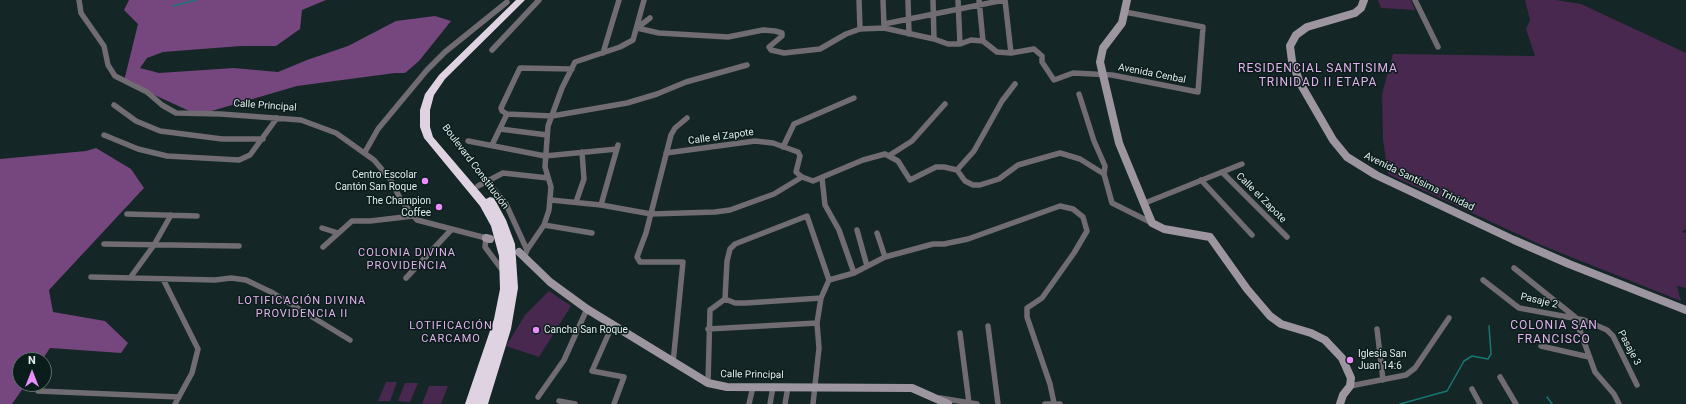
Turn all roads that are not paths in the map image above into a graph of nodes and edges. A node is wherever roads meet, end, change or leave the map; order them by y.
1 (521, 0) edge
2 (527, 0) edge
3 (539, 0) edge
4 (619, 0) edge
5 (644, 0) edge
6 (859, 0) edge
7 (883, 0) edge
8 (908, 0) edge
9 (933, 0) edge
10 (958, 0) edge
11 (979, 0) edge
12 (1005, 0) edge
13 (1127, 0) edge
14 (1364, 0) edge
15 (1415, 0) edge
16 (80, 1) edge
17 (507, 2) dead end
18 (980, 6) junction
19 (959, 10) junction
20 (1125, 12) junction
21 (934, 15) junction
22 (650, 18) dead end
23 (909, 19) junction
24 (884, 26) junction
25 (637, 28) junction
26 (860, 29) junction
27 (909, 34) junction
28 (934, 39) junction
29 (983, 41) junction
30 (960, 44) junction
31 (1438, 47) dead end
32 (492, 50) dead end
33 (603, 53) junction
34 (1011, 53) junction
35 (747, 65) dead end
36 (572, 69) junction
37 (1102, 75) junction
38 (1016, 84) dead end
39 (1079, 94) dead end
40 (854, 98) dead end
41 (945, 104) dead end
42 (114, 105) dead end
43 (507, 114) junction
44 (552, 116) junction
45 (277, 118) junction
46 (687, 118) dead end
47 (500, 128) junction
48 (104, 135) dead end
49 (547, 135) junction
50 (262, 139) junction
51 (468, 141) dead end
52 (492, 146) junction
53 (783, 147) junction
54 (366, 152) junction
55 (582, 152) junction
56 (666, 154) junction
57 (890, 155) junction
58 (545, 156) junction
59 (1242, 164) dead end
60 (957, 170) junction
61 (1222, 172) junction
62 (1104, 174) junction
63 (802, 177) junction
64 (548, 178) junction
65 (822, 178) junction
66 (1200, 180) junction
67 (487, 181) junction
68 (478, 186) junction
69 (551, 200) junction
70 (576, 202) junction
71 (1145, 203) junction
72 (601, 205) junction
73 (127, 214) dead end
74 (651, 214) junction
75 (171, 215) junction
76 (197, 216) dead end
77 (413, 216) junction
78 (1152, 223) junction
79 (544, 225) junction
80 (322, 228) dead end
81 (451, 230) junction
82 (857, 230) dead end
83 (338, 233) junction
84 (592, 233) dead end
85 (877, 233) dead end
86 (1252, 235) dead end
87 (1287, 237) dead end
88 (104, 244) dead end
89 (154, 244) junction
90 (239, 246) dead end
91 (323, 246) dead end
92 (524, 253) junction
93 (885, 257) junction
94 (867, 266) junction
95 (1514, 268) dead end
96 (505, 273) junction
97 (854, 273) junction
98 (91, 277) dead end
99 (130, 278) junction
100 (406, 278) dead end
101 (163, 279) junction
102 (829, 280) junction
103 (1483, 280) dead end
104 (821, 298) junction
105 (725, 299) junction
106 (587, 309) junction
107 (1686, 310) edge
108 (1449, 318) dead end
109 (1576, 318) junction
110 (817, 323) junction
111 (612, 326) junction
112 (988, 326) dead end
113 (708, 329) junction
114 (1377, 329) dead end
115 (960, 333) dead end
116 (350, 340) dead end
117 (1541, 346) dead end
118 (1589, 357) junction
119 (673, 362) junction
120 (1500, 377) dead end
121 (1383, 380) junction
122 (708, 383) junction
123 (1637, 385) dead end
124 (1350, 386) junction
125 (753, 387) junction
126 (773, 387) junction
127 (788, 387) junction
128 (815, 387) junction
129 (1472, 388) dead end
130 (52, 392) edge
131 (932, 396) junction
132 (179, 398) junction
133 (538, 398) dead end
134 (559, 401) dead end
135 (970, 403) junction
136 (175, 404) edge
137 (471, 404) edge
138 (482, 404) edge
139 (575, 404) edge
140 (614, 404) edge
141 (749, 404) edge
142 (770, 404) edge
143 (785, 404) edge
144 (813, 404) edge
145 (948, 404) edge
146 (977, 404) edge
147 (998, 404) edge
148 (1045, 404) edge
149 (1057, 404) edge
150 (1340, 404) edge
151 (1480, 404) edge
152 (1516, 404) edge
153 (1619, 404) edge

1 - 96 highway, Boulevard Constitución
2 - 68 highway, Boulevard Constitución
3 - 32 street
4 - 33 street
5 - 25 street
6 - 26 street
7 - 24 street
8 - 23 street
9 - 21 street
10 - 19 street
11 - 18 street
12 - 18 street
12 - 34 street
13 - 20 street
14 - 107 street, Avenida Santísima Trinidad
15 - 31 street
16 - 45 street, Calle Principal
17 - 54 street
18 - 19 street
18 - 29 street
19 - 21 street
19 - 30 street
20 - 37 street
20 - 37 street, Avenida Cenbal
21 - 23 street
21 - 28 street
22 - 25 street
23 - 24 street
23 - 27 street
24 - 26 street
24 - 27 street
25 - 26 street
25 - 33 street
27 - 28 street
28 - 30 street
29 - 30 street
29 - 34 street
33 - 36 street
34 - 37 street
35 - 44 street
36 - 43 street
36 - 44 street
37 - 71 street
38 - 60 street
39 - 62 street
40 - 53 street
41 - 57 street
42 - 50 street
43 - 44 street
43 - 47 street
44 - 49 street
45 - 50 street
45 - 54 street, Calle Principal
46 - 56 street
47 - 49 street
47 - 52 street
48 - 50 street
49 - 58 street
51 - 52 street
52 - 58 street
53 - 56 street, Calle el Zapote
53 - 63 street, Calle el Zapote
54 - 77 street, Calle Principal
55 - 58 street
55 - 70 street
55 - 72 street
56 - 74 street
57 - 60 street
57 - 65 street
58 - 64 street
59 - 61 street, Calle el Zapote
60 - 62 street
61 - 66 street, Calle el Zapote
61 - 87 street, Calle el Zapote
62 - 78 street
63 - 65 street
63 - 74 street
64 - 67 street
64 - 69 street
65 - 97 street
66 - 71 street, Calle el Zapote
66 - 86 street
67 - 68 street
67 - 92 street
68 - 138 highway, Boulevard Constitución
69 - 70 street
69 - 79 street
70 - 72 street
71 - 78 street
72 - 74 street
73 - 75 street
74 - 119 street
75 - 76 street
75 - 89 street
77 - 81 street, Calle Principal
77 - 83 street
78 - 124 street
79 - 84 street
79 - 92 street
80 - 83 street
81 - 96 street, Calle Principal
81 - 100 street
82 - 94 street
83 - 91 street
85 - 93 street
88 - 89 street
89 - 90 street
89 - 99 street
92 - 106 street, Calle Principal
93 - 94 street
93 - 149 street
94 - 97 street
95 - 109 street
96 - 137 highway, Boulevard Constitución
97 - 102 street
98 - 99 street
99 - 101 street
101 - 116 street
101 - 132 street
102 - 104 street
102 - 105 street
103 - 109 street, Pasaje 2
104 - 105 street
104 - 110 street
105 - 113 street
106 - 111 street, Calle Principal
106 - 133 street
108 - 121 street
109 - 118 street
109 - 123 street, Pasaje 3
110 - 113 street
110 - 128 street
111 - 119 street, Calle Principal
111 - 140 street
112 - 147 street
113 - 122 street
114 - 121 street
115 - 135 street
117 - 118 street
118 - 153 street
119 - 122 street, Calle Principal
120 - 152 street
121 - 124 street
122 - 125 street, Calle Principal
124 - 150 street
125 - 126 street, Calle Principal
125 - 141 street
126 - 127 street, Calle Principal
126 - 142 street
127 - 128 street, Calle Principal
127 - 143 street
128 - 131 street, Calle Principal
128 - 144 street
129 - 151 street
130 - 132 street
131 - 135 street, Calle Principal
131 - 145 street
132 - 136 street
134 - 139 street
135 - 146 street, Calle Principal
148 - 149 street

